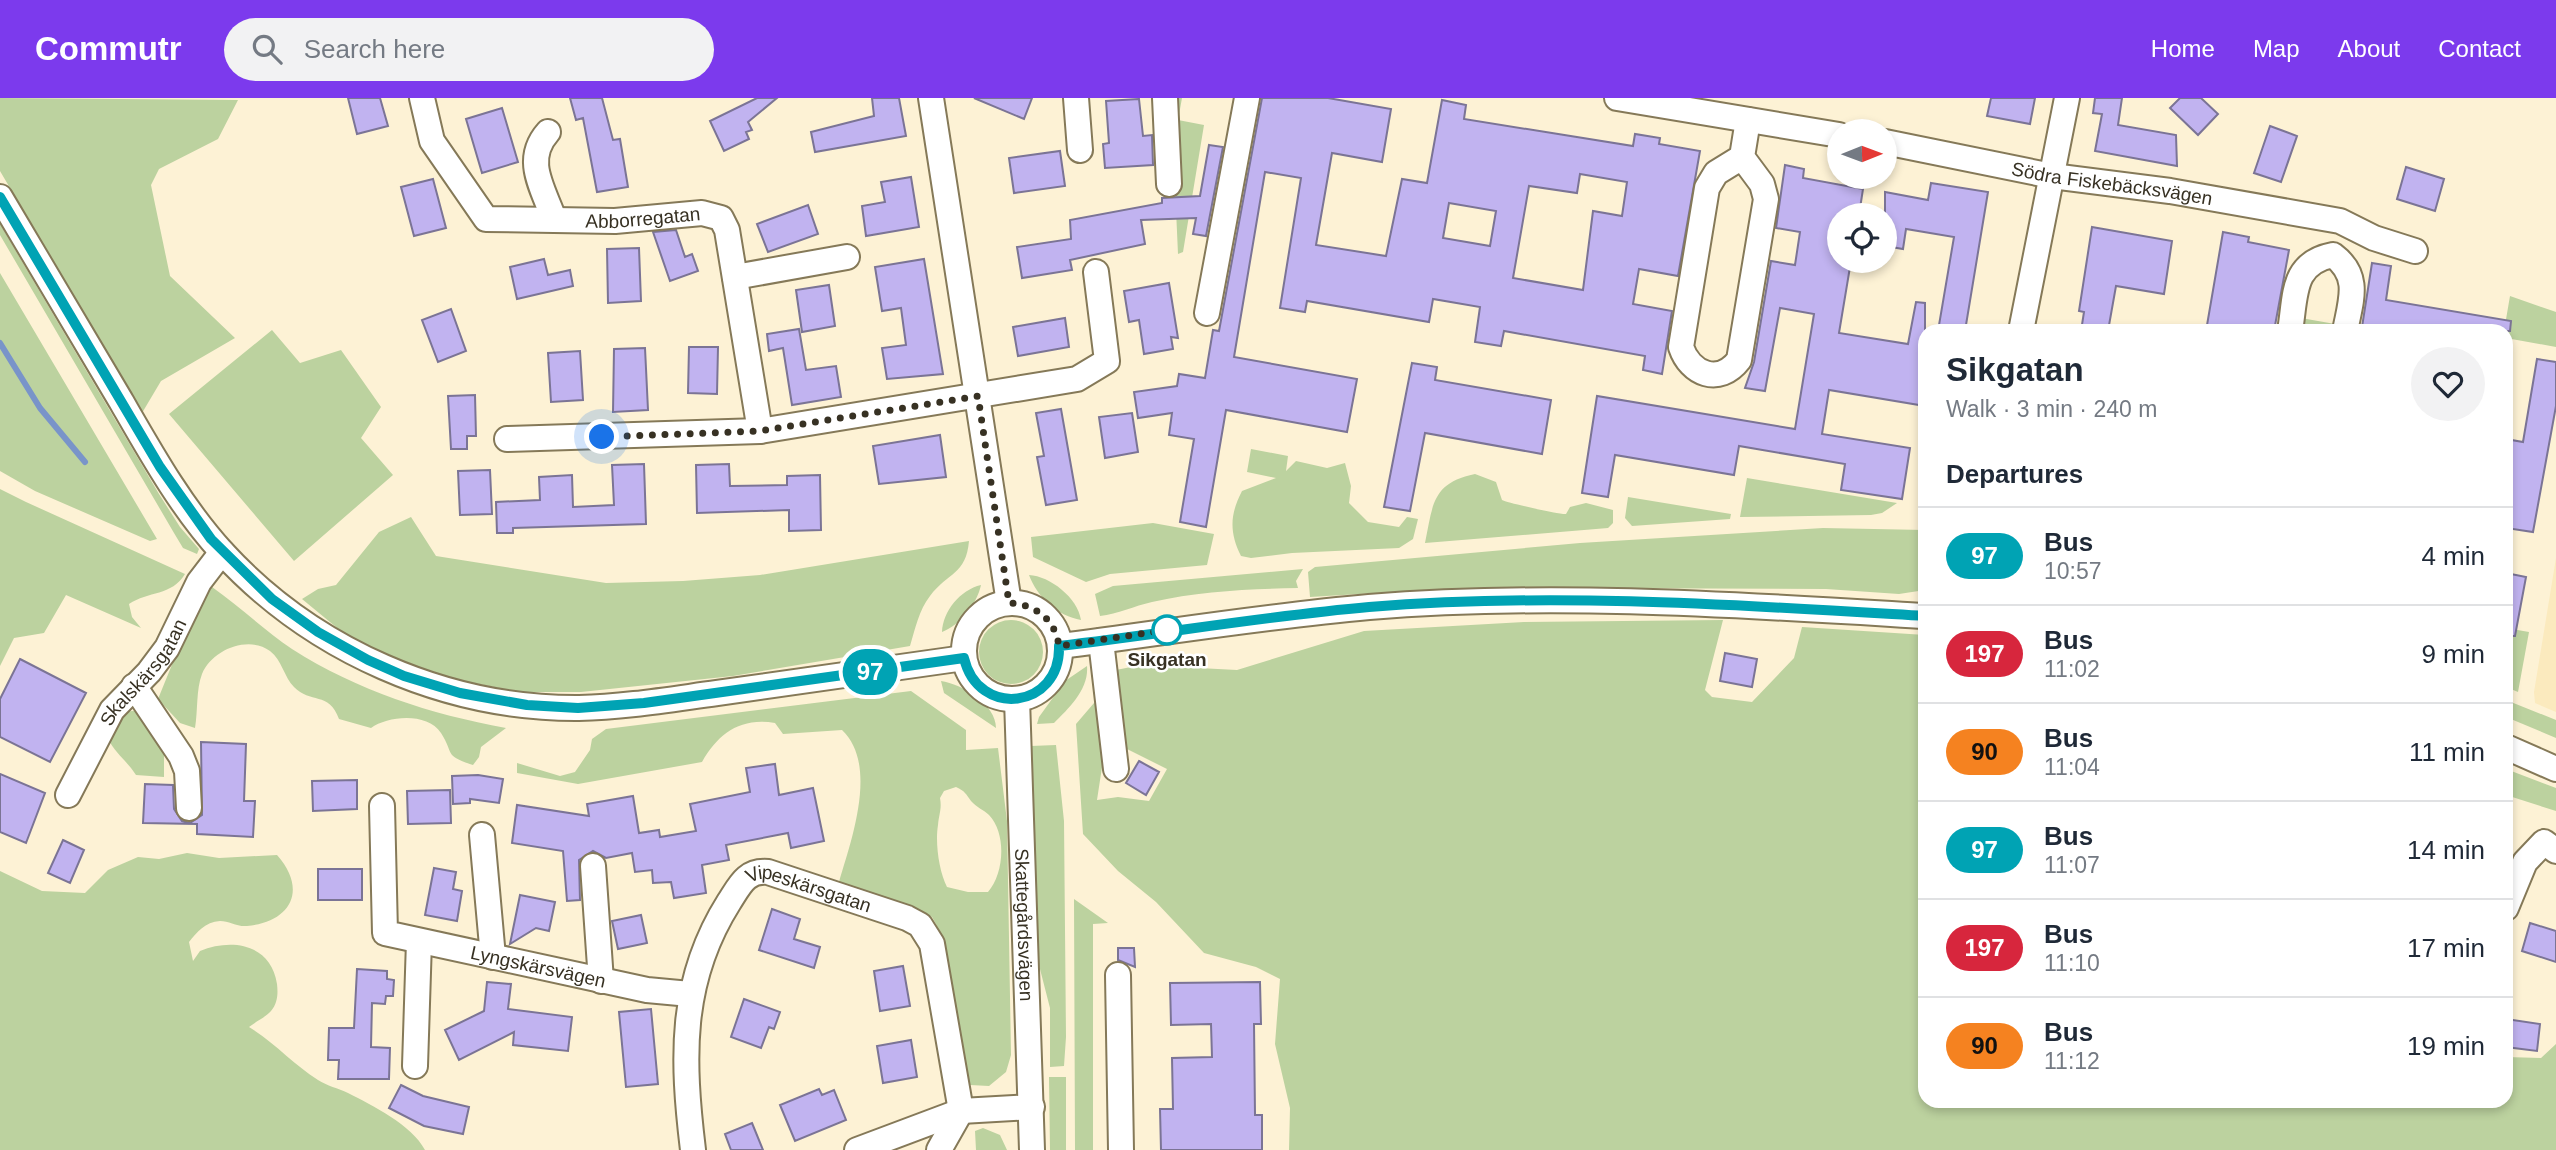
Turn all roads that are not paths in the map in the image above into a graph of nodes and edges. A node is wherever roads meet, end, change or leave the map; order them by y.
1 (422, 98) edge
2 (931, 98) edge
3 (1076, 98) edge
4 (1166, 98) edge
5 (1247, 98) edge
6 (1617, 98) edge
7 (2067, 98) edge
8 (1748, 120) junction
9 (548, 132) dead end
10 (1827, 133) edge
11 (1897, 144) edge
12 (1080, 150) dead end
13 (1742, 157) junction
14 (2052, 176) junction
15 (1169, 184) dead end
16 (0, 197) edge
17 (554, 219) junction
18 (2340, 221) junction
19 (2415, 251) dead end
20 (2333, 255) junction
21 (847, 257) dead end
22 (1096, 272) dead end
23 (735, 277) junction
24 (1207, 313) dead end
25 (2022, 324) edge
26 (2291, 324) edge
27 (2347, 324) edge
28 (978, 396) junction
29 (760, 431) junction
30 (507, 439) dead end
31 (222, 552) junction
32 (1009, 603) junction
33 (1918, 616) edge
34 (1101, 641) junction
35 (1059, 646) junction
36 (964, 658) junction
37 (134, 686) junction
38 (1017, 699) junction
39 (2513, 750) edge
40 (1116, 769) dead end
41 (2556, 769) edge
42 (68, 795) dead end
43 (382, 806) dead end
44 (189, 808) dead end
45 (482, 835) dead end
46 (2550, 847) edge
47 (593, 866) dead end
48 (2513, 891) edge
49 (419, 941) junction
50 (493, 957) junction
51 (1118, 975) dead end
52 (601, 981) junction
53 (690, 994) junction
54 (415, 1066) dead end
55 (1032, 1107) junction
56 (961, 1111) junction
57 (693, 1150) edge
58 (857, 1150) edge
59 (939, 1150) edge
60 (1032, 1150) edge
61 (1121, 1150) edge

1 - 17 street, Abborregatan
2 - 28 street
3 - 12 street
4 - 15 street
5 - 24 street
6 - 8 street
7 - 14 street
8 - 10 street
8 - 13 street
9 - 17 street
11 - 14 street, Södra Fiskebäcksvägen
13 - 13 street
14 - 18 street, Södra Fiskebäcksvägen
14 - 25 street
16 - 31 street
17 - 23 street, Abborregatan
18 - 19 street, Södra Fiskebäcksvägen
18 - 20 street
20 - 26 street
20 - 27 street
21 - 23 street
22 - 28 street
23 - 29 street, Abborregatan
28 - 29 street
28 - 32 street
29 - 30 street
31 - 36 street
31 - 37 street, Skalskärsgatan
32 - 35 street
32 - 36 street
33 - 34 street
34 - 35 street
34 - 40 street
35 - 38 street
36 - 38 street
37 - 42 street, Skalskärsgatan
37 - 44 street
38 - 55 street, Skattegårdsvägen
39 - 41 street
43 - 49 street, Lyngskärsvägen
45 - 50 street
46 - 48 street
47 - 52 street
49 - 50 street, Lyngskärsvägen
49 - 54 street
50 - 52 street, Lyngskärsvägen
51 - 61 street
52 - 53 street, Lyngskärsvägen
53 - 56 street, Vipeskärsgatan
53 - 57 street, Vipeskärsgatan
55 - 56 street
55 - 60 street, Skattegårdsvägen
56 - 58 street
56 - 59 street

